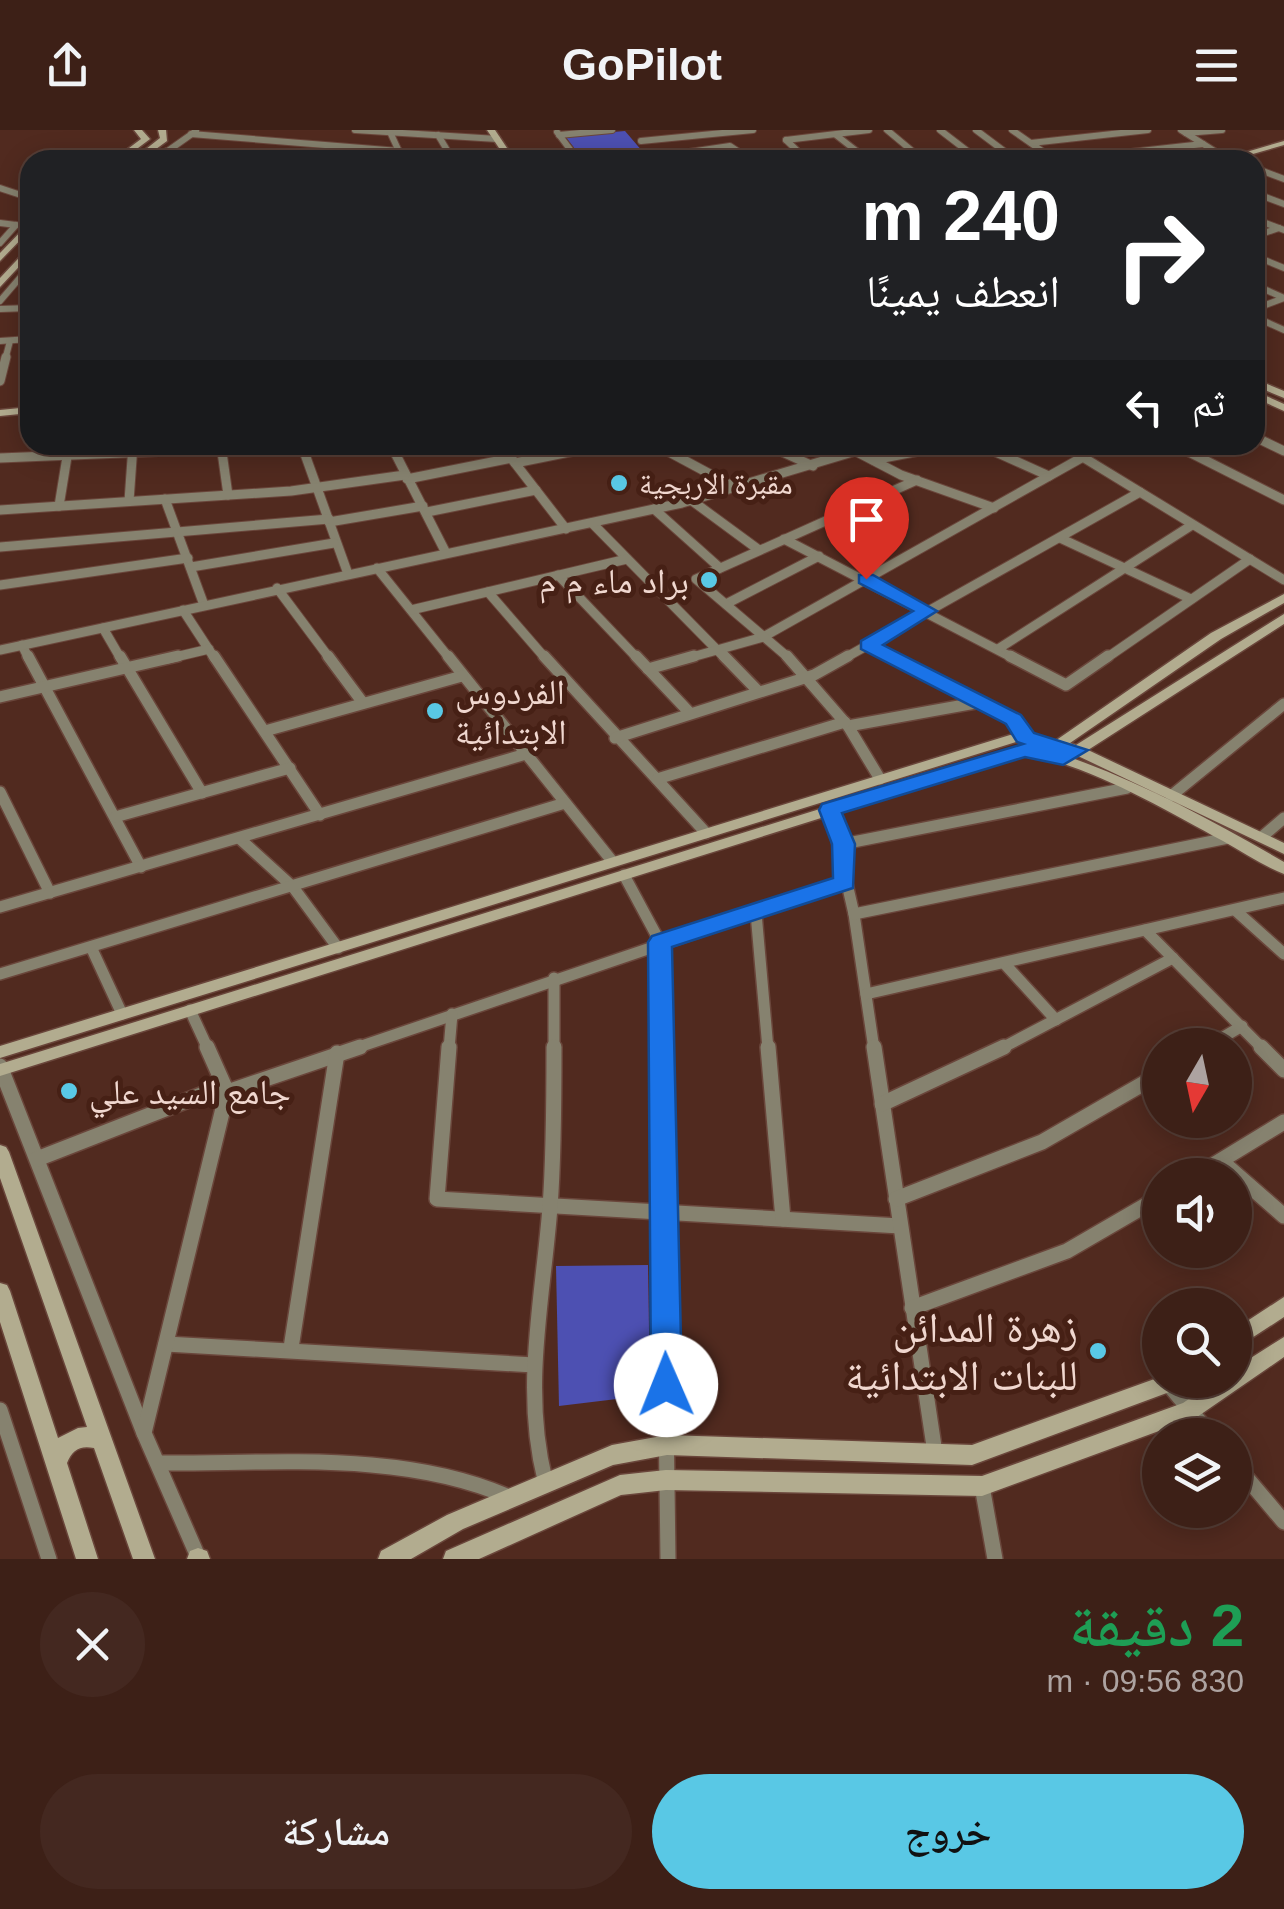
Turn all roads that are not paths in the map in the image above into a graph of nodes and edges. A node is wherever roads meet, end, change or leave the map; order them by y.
1 (138, 130) edge
2 (162, 130) edge
3 (354, 130) edge
4 (491, 130) edge
5 (612, 130) edge
6 (630, 130) edge
7 (753, 130) edge
8 (869, 130) edge
9 (887, 130) edge
10 (940, 130) edge
11 (976, 130) edge
12 (1012, 130) edge
13 (1148, 130) edge
14 (1222, 130) edge
15 (194, 132) edge
16 (390, 132) edge
17 (1184, 132) edge
18 (557, 133) edge
19 (840, 133) edge
20 (438, 135) junction
21 (498, 138) junction
22 (641, 141) junction
23 (1031, 143) junction
24 (1284, 143) edge
25 (1203, 144) junction
26 (373, 148) joint
27 (131, 150) edge
28 (149, 150) edge
29 (168, 150) edge
30 (399, 150) joint
31 (447, 150) edge
32 (505, 150) edge
33 (649, 150) edge
34 (693, 150) edge
35 (740, 150) edge
36 (796, 150) edge
37 (911, 150) edge
38 (966, 150) edge
39 (1003, 150) edge
40 (1042, 150) edge
41 (1156, 150) edge
42 (1212, 150) edge
43 (1258, 150) edge
44 (0, 223) edge
45 (20, 235) edge
46 (0, 243) edge
47 (0, 258) edge
48 (20, 261) edge
49 (20, 282) edge
50 (0, 284) edge
51 (0, 305) edge
52 (5, 341) edge
53 (0, 381) edge
54 (37, 455) edge
55 (86, 455) edge
56 (132, 455) edge
57 (221, 455) edge
58 (305, 455) edge
59 (396, 455) edge
60 (509, 455) edge
61 (548, 455) edge
62 (675, 455) edge
63 (788, 455) edge
64 (844, 455) edge
65 (869, 455) edge
66 (899, 455) edge
67 (1002, 455) edge
68 (1080, 455) edge
69 (1195, 455) edge
70 (67, 457) junction
71 (1083, 457) junction
72 (0, 458) edge
73 (36, 458) junction
74 (873, 460) junction
75 (514, 461) junction
76 (812, 466) junction
77 (1049, 476) junction
78 (406, 477) junction
79 (918, 480) junction
80 (314, 488) junction
81 (736, 488) junction
82 (536, 490) junction
83 (1140, 492) junction
84 (228, 495) junction
85 (165, 499) junction
86 (692, 500) junction
87 (1284, 500) edge
88 (129, 501) junction
89 (59, 506) junction
90 (994, 508) junction
91 (424, 509) junction
92 (654, 509) junction
93 (0, 510) edge
94 (329, 520) junction
95 (592, 523) junction
96 (1192, 526) junction
97 (566, 529) junction
98 (178, 532) junction
99 (1060, 538) junction
100 (784, 539) junction
101 (334, 543) junction
102 (0, 547) edge
103 (758, 550) junction
104 (446, 553) junction
105 (820, 556) junction
106 (628, 559) junction
107 (1250, 559) junction
108 (190, 562) junction
109 (377, 568) junction
110 (720, 568) junction
111 (1127, 569) junction
112 (348, 574) junction
113 (558, 575) junction
114 (866, 579) junction
115 (1284, 580) edge
116 (0, 584) edge
117 (278, 588) junction
118 (488, 592) junction
119 (1284, 598) edge
120 (1190, 599) junction
121 (726, 604) junction
122 (204, 606) junction
123 (183, 610) junction
124 (411, 610) junction
125 (927, 611) junction
126 (1284, 618) edge
127 (102, 628) junction
128 (762, 637) junction
129 (22, 645) junction
130 (868, 645) junction
131 (210, 648) junction
132 (717, 649) junction
133 (998, 649) junction
134 (0, 650) edge
135 (648, 668) junction
136 (128, 669) junction
137 (462, 676) junction
138 (808, 677) junction
139 (45, 686) junction
140 (758, 690) junction
141 (0, 697) edge
142 (981, 702) junction
143 (363, 703) junction
144 (1284, 704) edge
145 (688, 711) junction
146 (846, 724) junction
147 (265, 731) junction
148 (615, 738) junction
149 (1024, 738) junction
150 (1062, 751) junction
151 (526, 754) junction
152 (290, 768) junction
153 (658, 779) junction
154 (880, 779) junction
155 (1127, 788) junction
156 (0, 792) edge
157 (202, 792) junction
158 (859, 793) junction
159 (1171, 796) junction
160 (565, 804) junction
161 (830, 810) junction
162 (320, 815) junction
163 (115, 817) junction
164 (1284, 818) edge
165 (706, 834) junction
166 (1263, 836) junction
167 (239, 838) junction
168 (1228, 838) junction
169 (844, 844) junction
170 (1284, 849) edge
171 (612, 861) junction
172 (140, 867) junction
173 (1284, 869) edge
174 (624, 875) junction
175 (845, 882) junction
176 (293, 888) junction
177 (50, 893) junction
178 (1284, 898) edge
179 (0, 907) edge
180 (1235, 910) junction
181 (756, 913) junction
182 (854, 914) junction
183 (1146, 930) junction
184 (403, 936) junction
185 (660, 942) junction
186 (91, 947) junction
187 (338, 948) junction
188 (1284, 954) edge
189 (1173, 958) junction
190 (1004, 963) junction
191 (0, 974) edge
192 (554, 978) junction
193 (866, 994) junction
194 (190, 1010) junction
195 (122, 1014) junction
196 (452, 1014) junction
197 (1056, 1020) junction
198 (1242, 1026) junction
199 (1239, 1028) edge
200 (0, 1052) edge
201 (337, 1054) junction
202 (1, 1068) edge
203 (1284, 1070) edge
204 (1142, 1084) edge
205 (225, 1089) junction
206 (882, 1104) junction
207 (1284, 1122) edge
208 (0, 1152) edge
209 (1226, 1158) edge
210 (37, 1159) junction
211 (1252, 1188) edge
212 (896, 1199) junction
213 (550, 1206) junction
214 (1142, 1208) edge
215 (664, 1212) junction
216 (1284, 1216) edge
217 (782, 1220) junction
218 (900, 1226) junction
219 (0, 1290) edge
220 (1284, 1306) edge
221 (912, 1308) junction
222 (1252, 1328) edge
223 (166, 1344) junction
224 (1284, 1346) edge
225 (290, 1348) junction
226 (534, 1364) junction
227 (1252, 1368) edge
228 (1142, 1393) edge
229 (1182, 1398) edge
230 (1208, 1398) edge
231 (0, 1410) edge
232 (1190, 1410) junction
233 (1197, 1418) edge
234 (144, 1433) junction
235 (99, 1440) junction
236 (667, 1445) junction
237 (936, 1453) junction
238 (56, 1463) junction
239 (158, 1463) junction
240 (545, 1480) junction
241 (666, 1480) junction
242 (1252, 1484) edge
243 (982, 1486) junction
244 (510, 1497) junction
245 (1284, 1522) edge
246 (49, 1559) edge
247 (87, 1559) edge
248 (144, 1559) edge
249 (199, 1559) edge
250 (389, 1559) edge
251 (454, 1559) edge
252 (668, 1559) edge
253 (995, 1559) edge

1 - 27 street
2 - 28 street
3 - 16 street
4 - 21 street
5 - 18 street
6 - 22 street
7 - 22 street
8 - 19 street
9 - 37 street
10 - 38 street
11 - 39 street
12 - 23 street
13 - 23 street
14 - 17 street
15 - 26 street
15 - 29 street
16 - 20 street
16 - 30 street
17 - 25 street
19 - 36 street
20 - 21 street
20 - 31 street
21 - 32 street
22 - 33 street
23 - 40 street
24 - 43 street
25 - 41 street
25 - 42 street
26 - 30 street
34 - 35 street
44 - 46 street
45 - 47 street
48 - 50 street
49 - 51 street
52 - 53 street
54 - 73 street
55 - 70 street
56 - 88 street
57 - 84 street
58 - 80 street
59 - 78 street
60 - 75 street
61 - 75 street
62 - 81 street
63 - 76 street
64 - 76 street
65 - 74 street
66 - 74 street
67 - 77 street
68 - 71 street
69 - 87 street
70 - 73 street
70 - 89 street
71 - 77 street
71 - 83 street
72 - 73 street
74 - 79 street
75 - 78 street
75 - 82 street
76 - 81 street
77 - 90 street
78 - 80 street
78 - 91 street
79 - 90 street
79 - 100 street
80 - 84 street
80 - 94 street
81 - 86 street
82 - 91 street
82 - 97 street
83 - 96 street
83 - 99 street
84 - 85 street
85 - 88 street
85 - 98 street
86 - 92 street
86 - 103 street
88 - 89 street
89 - 93 street
90 - 114 street
91 - 94 street
91 - 104 street
92 - 95 street
92 - 110 street
94 - 98 street
94 - 101 street
95 - 97 street
95 - 106 street
96 - 107 street
96 - 111 street
97 - 104 street
98 - 102 street
98 - 108 street
99 - 111 street
99 - 125 street
100 - 103 street
100 - 105 street
101 - 108 street
101 - 112 street
103 - 110 street
104 - 109 street
105 - 114 street
105 - 121 street
106 - 113 street
106 - 132 street
107 - 115 street
107 - 120 street
108 - 116 street
108 - 122 street
109 - 112 street
109 - 124 street
110 - 121 street
111 - 120 street
111 - 133 street
112 - 117 street
113 - 118 street
113 - 135 street
114 - 125 street
114 - 128 street
117 - 122 street
117 - 143 street
118 - 124 street
118 - 148 street
119 - 150 street
120 - 133 street
121 - 128 street
122 - 123 street
123 - 127 street
123 - 131 street
124 - 137 street
125 - 130 street
125 - 133 street
126 - 150 street
127 - 129 street
127 - 136 street
128 - 132 street
128 - 138 street
129 - 134 street
129 - 139 street
130 - 138 street
130 - 142 street
131 - 136 street
131 - 147 street
132 - 135 street
132 - 140 street
135 - 145 street
136 - 139 street
136 - 157 street
137 - 143 street
137 - 151 street
138 - 140 street
138 - 146 street
139 - 141 street
139 - 163 street
140 - 145 street
142 - 146 street
142 - 149 street
143 - 147 street
144 - 159 street
145 - 148 street
146 - 153 street
146 - 154 street
147 - 152 street
148 - 153 street
149 - 150 street
149 - 154 street
150 - 155 street
150 - 158 street
150 - 159 street
151 - 160 street
151 - 162 street
152 - 157 street
152 - 162 street
153 - 165 street
154 - 158 street
155 - 168 street
155 - 169 street
156 - 177 street
157 - 163 street
158 - 161 street
158 - 165 street
159 - 166 street
160 - 171 street
160 - 176 street
161 - 169 street
161 - 174 street
162 - 167 street
163 - 172 street
164 - 166 street
165 - 171 street
166 - 170 street
167 - 172 street
167 - 176 street
168 - 173 street
168 - 182 street
169 - 175 street
171 - 184 street
172 - 177 street
174 - 184 street
174 - 185 street
175 - 181 street
175 - 182 street
176 - 186 street
176 - 187 street
177 - 179 street
178 - 180 street
180 - 183 street
180 - 188 street
181 - 185 street
181 - 217 street
182 - 193 street
183 - 189 street
183 - 190 street
184 - 187 street
184 - 194 street
185 - 192 street
185 - 215 street
186 - 191 street
186 - 195 street
187 - 195 street
189 - 197 street
189 - 198 street
190 - 193 street
190 - 197 street
192 - 196 street
192 - 213 street
193 - 206 street
194 - 202 street
194 - 205 street
195 - 200 street
196 - 201 street
196 - 213 street
197 - 206 street
198 - 199 street
198 - 203 street
201 - 205 street
201 - 225 street
202 - 210 street
204 - 212 street
205 - 210 street
205 - 223 street
206 - 212 street
207 - 209 street
208 - 235 street
210 - 234 street
211 - 216 street
212 - 218 street
213 - 215 street
213 - 226 street
214 - 221 street
215 - 217 street
215 - 236 street
217 - 218 street
218 - 221 street
219 - 238 street
220 - 222 street
221 - 237 street
223 - 225 street
223 - 234 street
224 - 227 street
225 - 226 street
226 - 240 street
228 - 237 street
229 - 232 street
230 - 232 street
231 - 246 street
232 - 233 street
232 - 243 street
234 - 239 street
235 - 238 street
235 - 248 street
236 - 237 street
236 - 240 street
236 - 241 street
238 - 247 street
239 - 244 street
239 - 249 street
240 - 244 street
241 - 243 street
241 - 251 street
241 - 252 street
242 - 245 street
243 - 253 street
244 - 250 street

